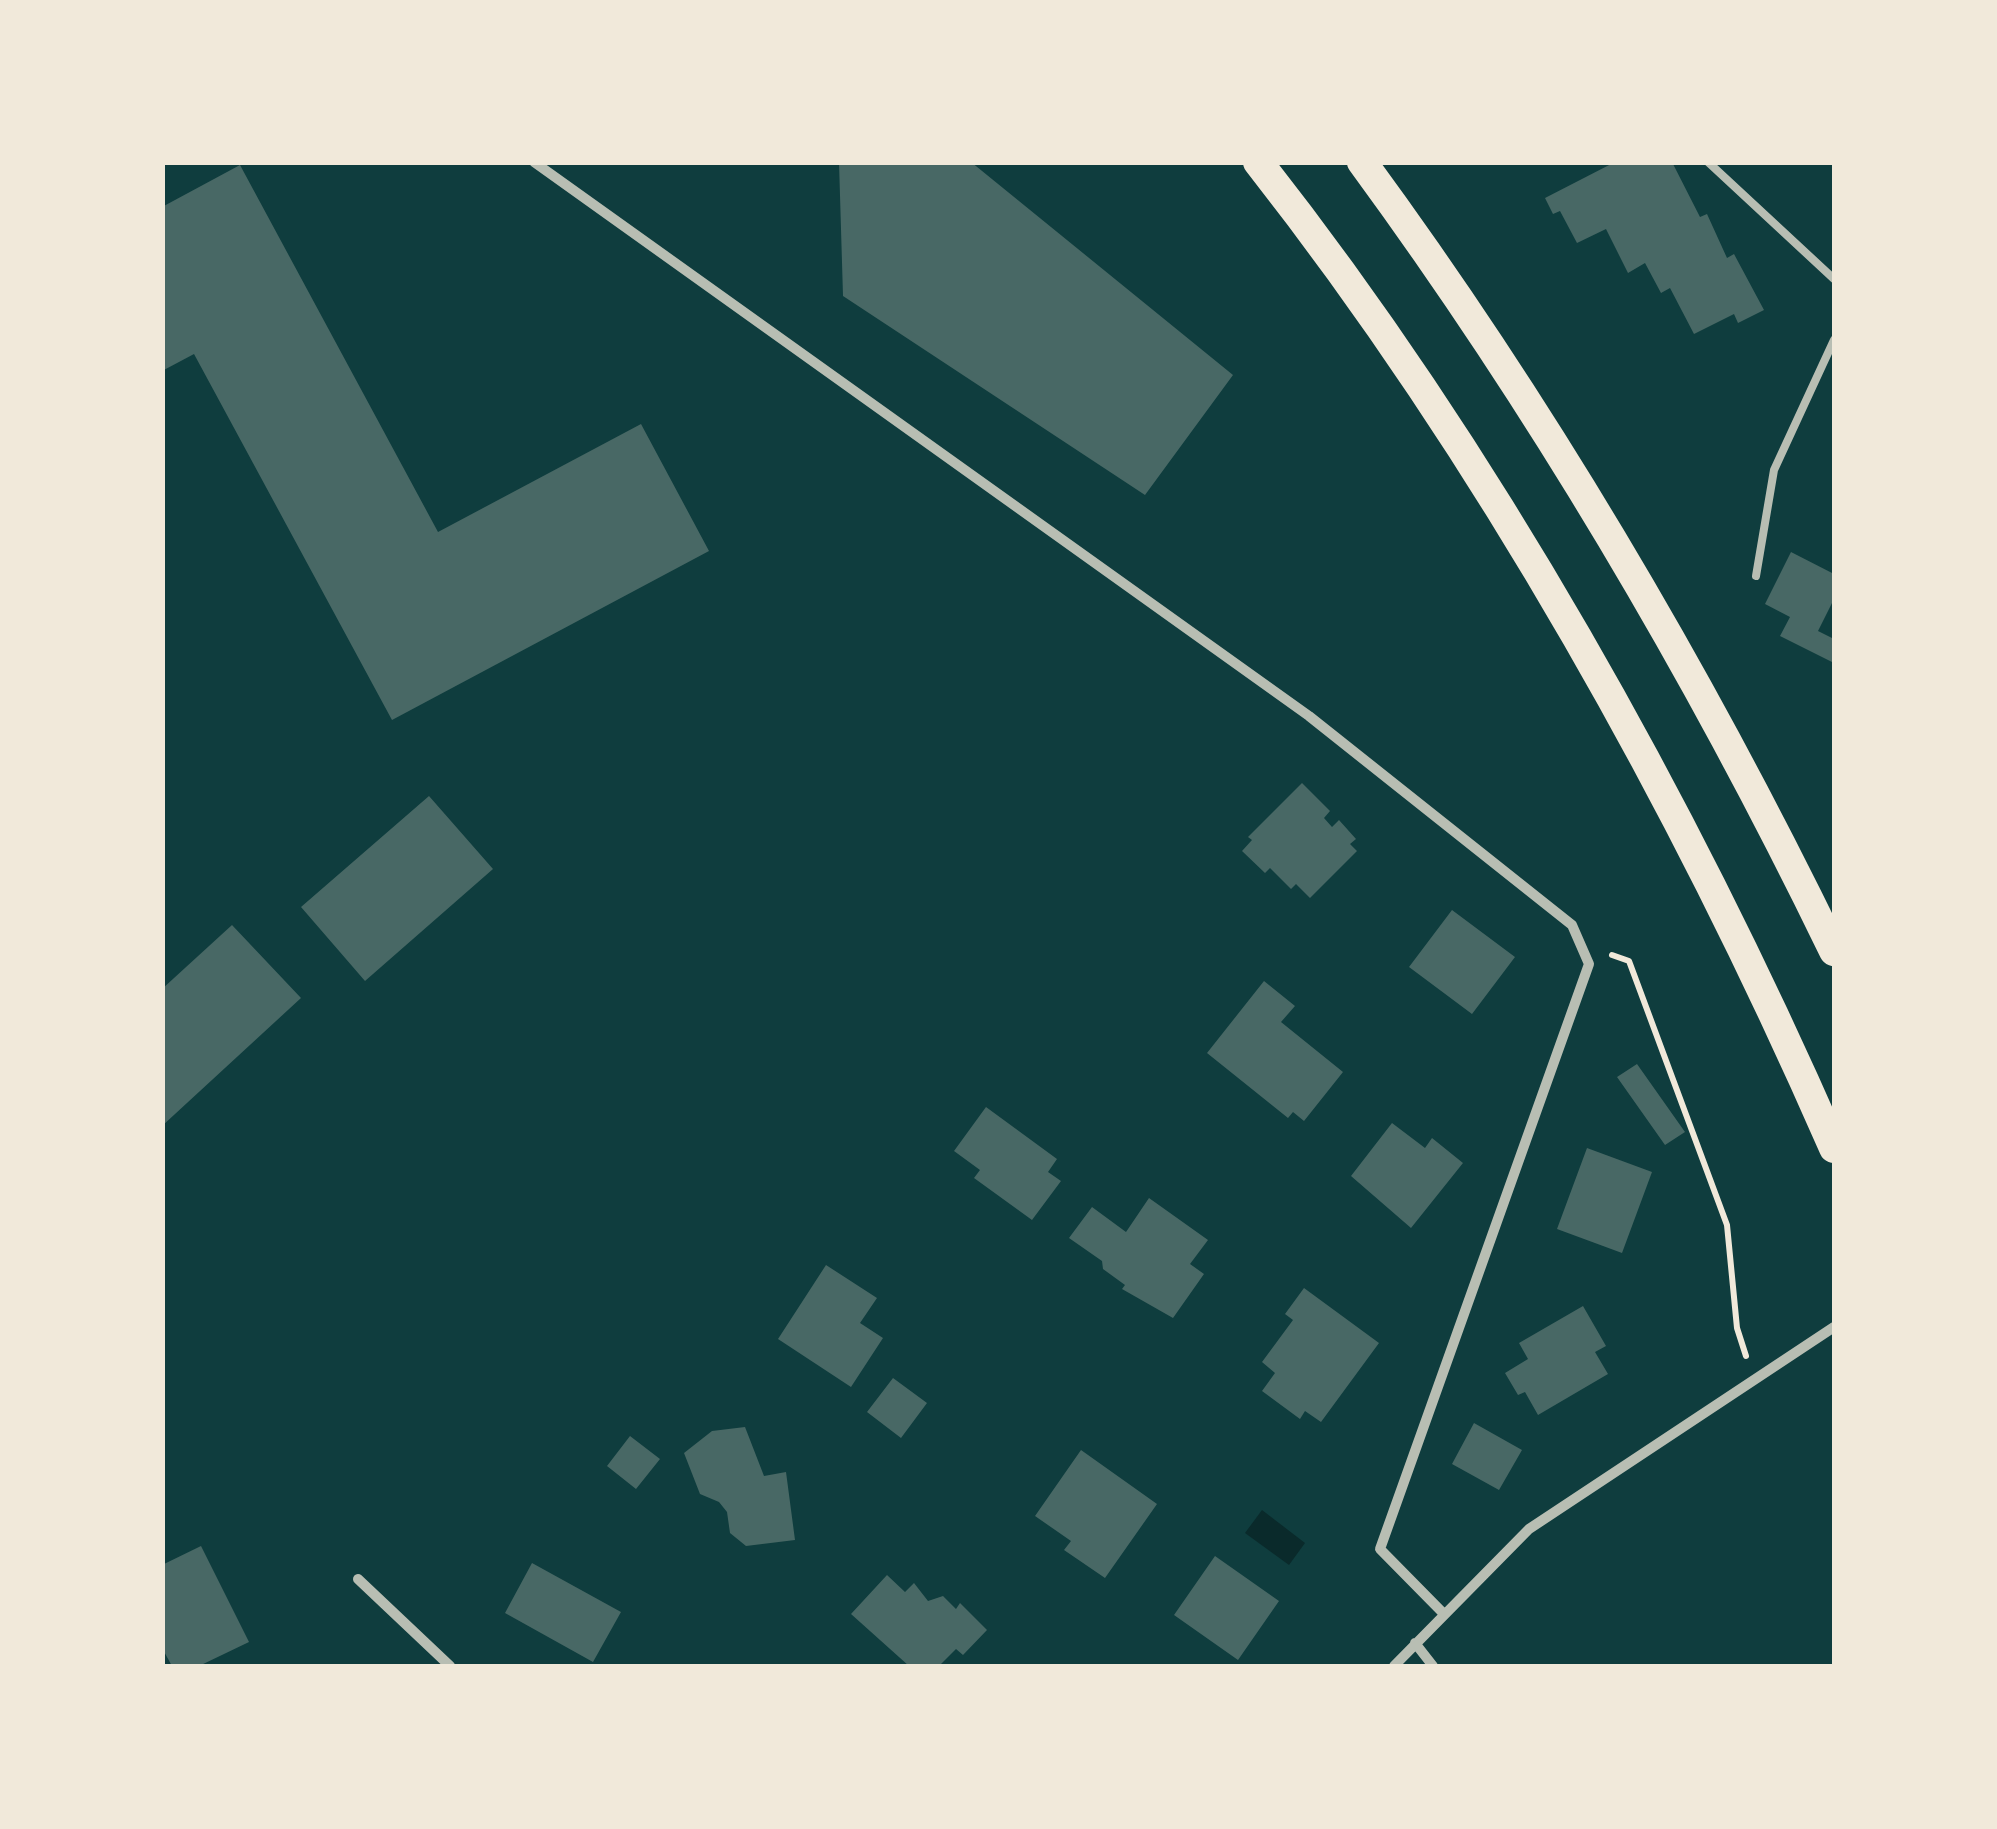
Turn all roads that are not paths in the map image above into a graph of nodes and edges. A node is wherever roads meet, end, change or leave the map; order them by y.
1 (534, 162) edge
2 (1258, 162) edge
3 (1362, 162) edge
4 (1708, 162) edge
5 (1834, 279) edge
6 (1834, 340) edge
7 (1756, 576) dead end
8 (1834, 951) edge
9 (1834, 1148) edge
10 (1834, 1327) edge
11 (358, 1579) dead end
12 (1444, 1614) junction
13 (1415, 1644) junction
14 (450, 1666) edge
15 (1394, 1666) edge
16 (1434, 1666) edge

1 - 12 street
2 - 9 highway
3 - 8 highway
4 - 5 lane
6 - 7 lane
10 - 12 street
11 - 14 street
12 - 13 street
13 - 15 street
13 - 16 street

